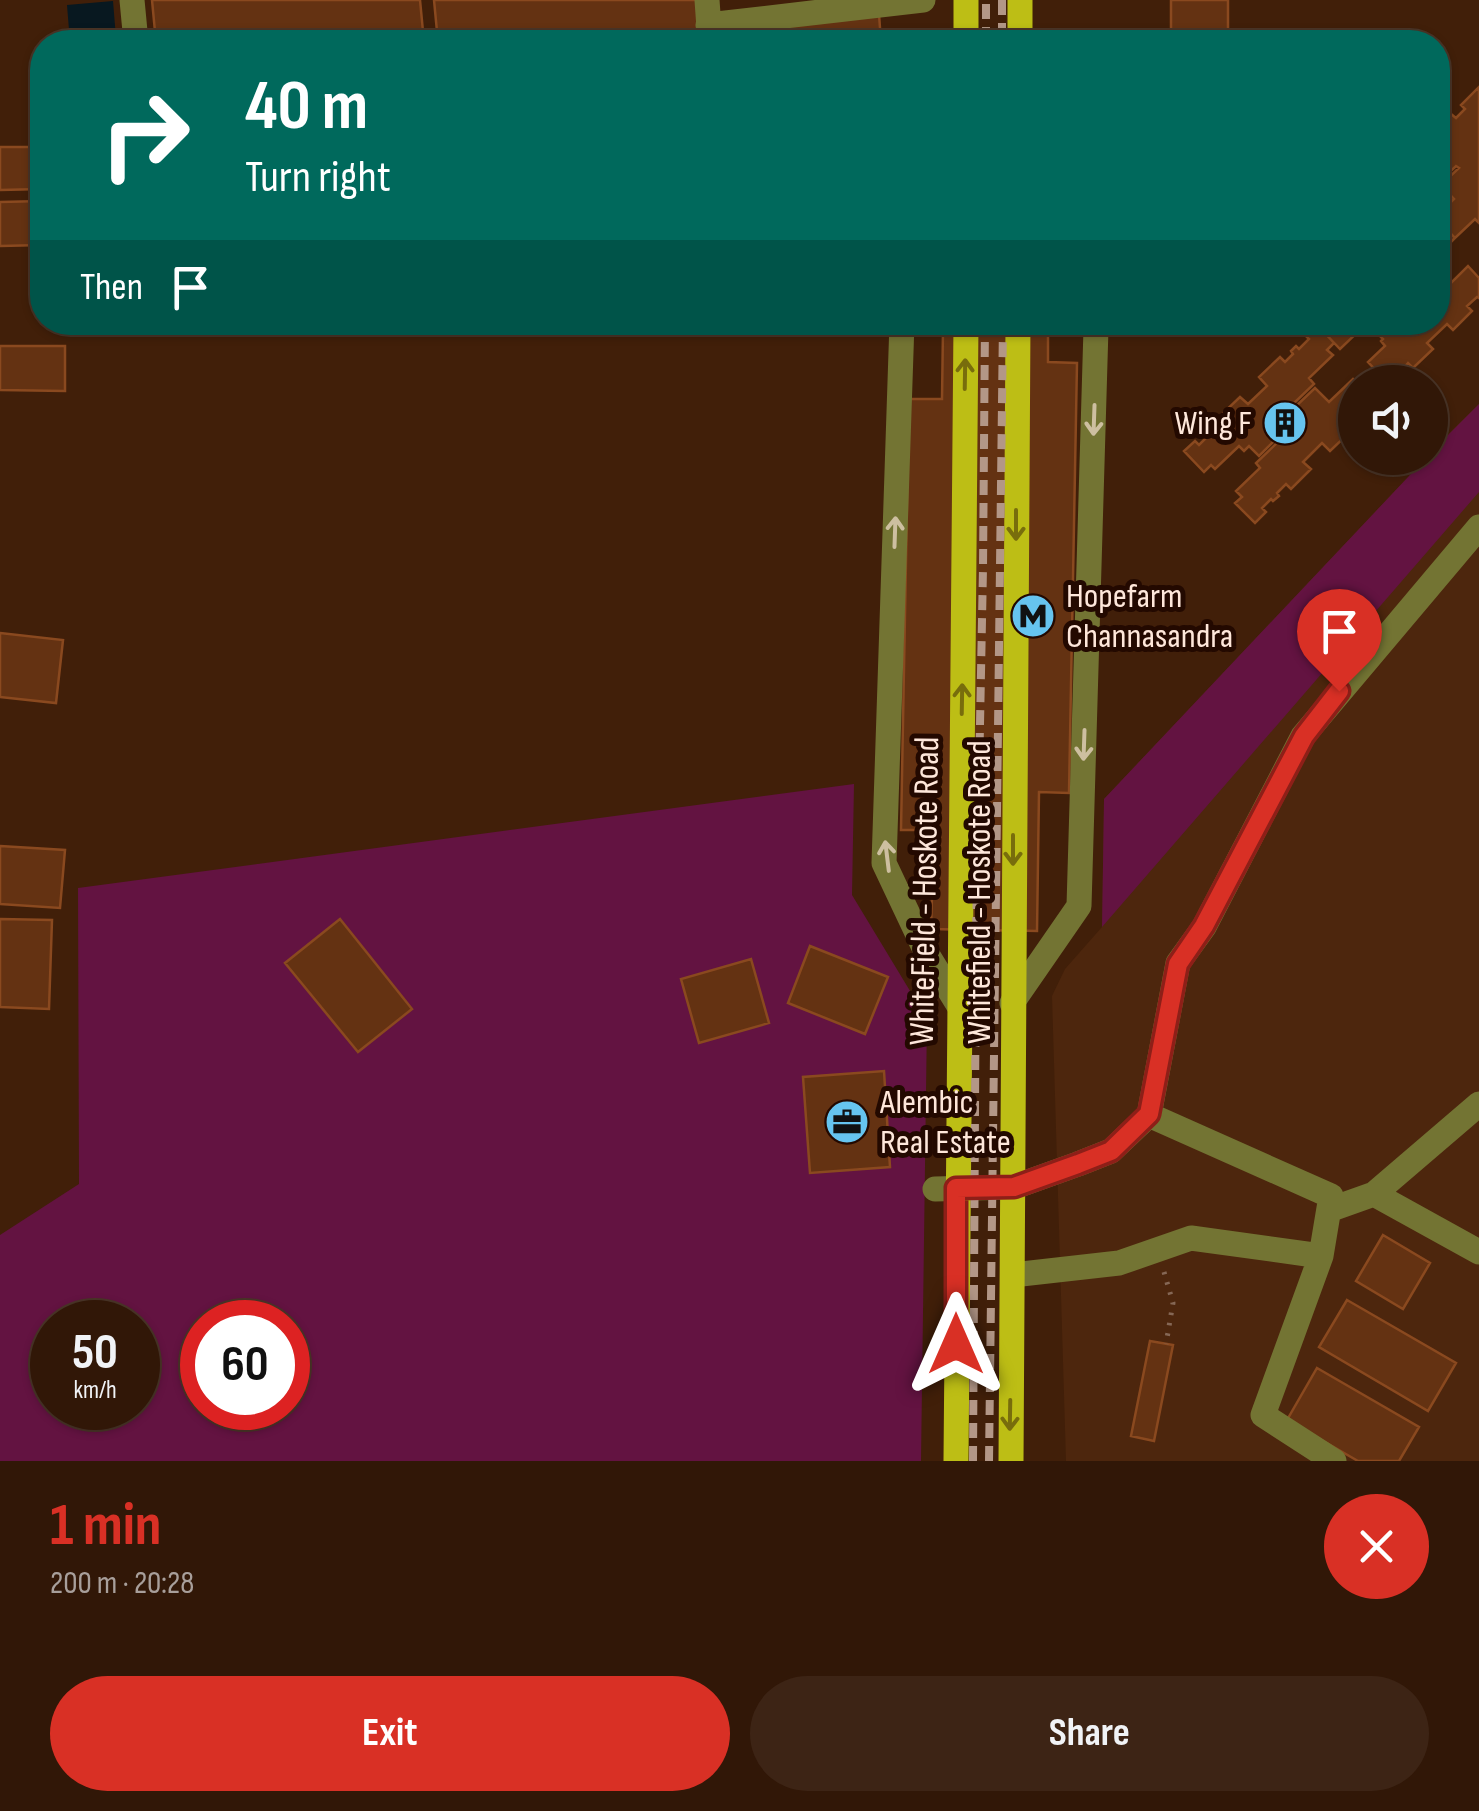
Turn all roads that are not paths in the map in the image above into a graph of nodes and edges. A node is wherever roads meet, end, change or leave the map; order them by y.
1 (132, 0) edge
2 (923, 0) edge
3 (966, 0) edge
4 (1020, 0) edge
5 (708, 22) edge
6 (135, 30) edge
7 (966, 30) edge
8 (1020, 30) edge
9 (902, 335) edge
10 (966, 335) edge
11 (1018, 335) edge
12 (1096, 335) edge
13 (1479, 527) edge
14 (1012, 1002) junction
15 (958, 1006) junction
16 (1479, 1104) edge
17 (1149, 1114) junction
18 (1014, 1187) junction
19 (946, 1189) junction
20 (1374, 1194) junction
21 (1329, 1210) junction
22 (1479, 1252) edge
23 (1321, 1256) junction
24 (1012, 1275) junction
25 (956, 1461) edge
26 (1011, 1461) edge
27 (1334, 1461) edge

1 - 6 street
2 - 5 street
3 - 7 main road
4 - 8 main road
15 -> 9 street
15 -> 10 main road, WhiteField - Hoskote Road
11 -> 14 main road, Whitefield - Hoskote Road
12 -> 14 street
13 - 17 street
14 - 18 main road, Whitefield - Hoskote Road
15 - 19 main road, WhiteField - Hoskote Road
16 - 20 street
17 - 18 street
17 - 21 street
18 - 19 street
18 - 24 main road, Whitefield - Hoskote Road
19 - 25 main road, WhiteField - Hoskote Road
20 - 21 street
20 - 22 street
21 - 23 street
23 - 24 street
23 - 27 street
24 -> 26 main road, Whitefield - Hoskote Road

